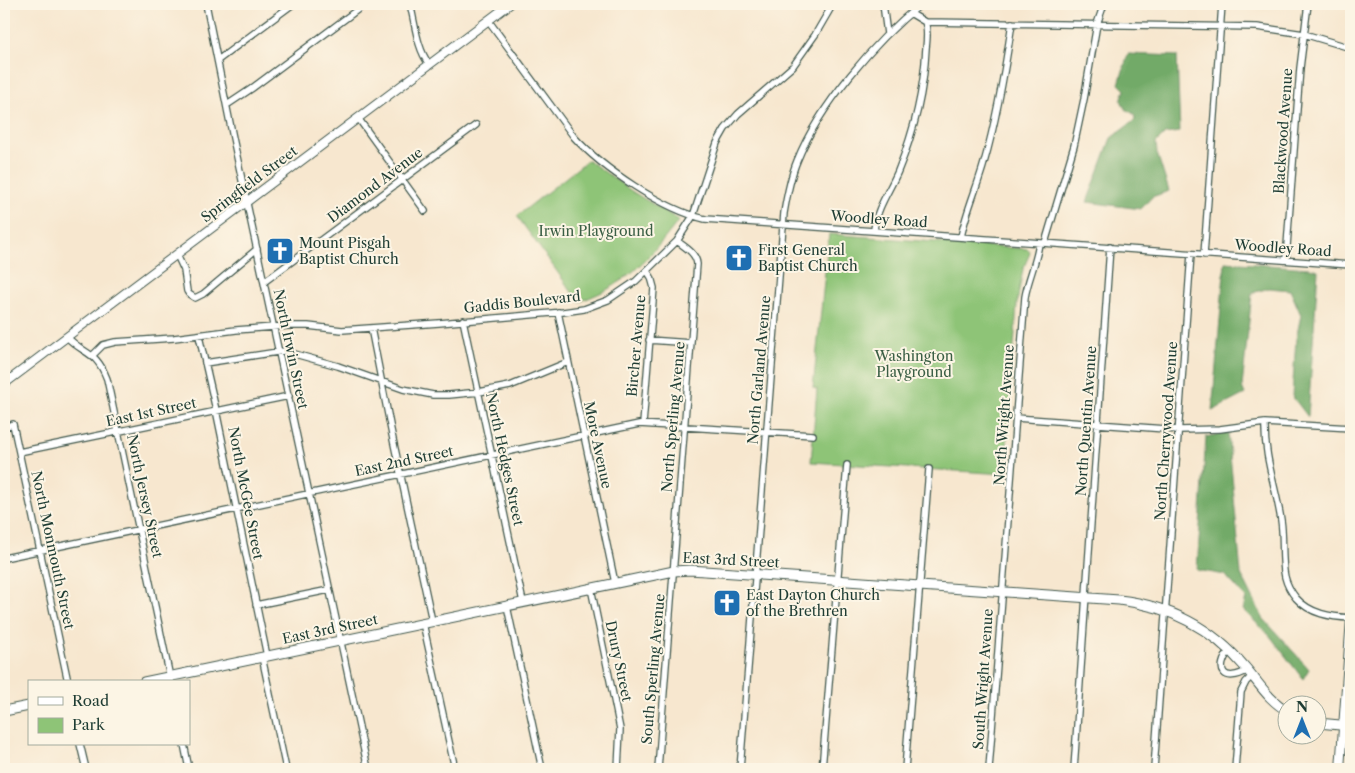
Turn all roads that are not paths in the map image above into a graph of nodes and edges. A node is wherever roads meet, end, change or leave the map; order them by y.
1 (206, 4) edge
2 (293, 4) edge
3 (365, 4) edge
4 (410, 4) edge
5 (510, 4) edge
6 (833, 4) edge
7 (883, 4) edge
8 (921, 4) edge
9 (1104, 4) edge
10 (1222, 4) edge
11 (1308, 4) edge
12 (910, 13) junction
13 (488, 20) junction
14 (925, 22) junction
15 (1012, 23) junction
16 (1097, 24) junction
17 (1220, 26) junction
18 (887, 34) junction
19 (1304, 34) junction
20 (1351, 48) edge
21 (218, 60) junction
22 (429, 64) junction
23 (227, 105) junction
24 (358, 118) junction
25 (476, 125) dead end
26 (403, 179) junction
27 (247, 201) junction
28 (425, 210) dead end
29 (693, 216) junction
30 (783, 225) junction
31 (874, 230) junction
32 (961, 237) junction
33 (677, 241) junction
34 (1042, 243) junction
35 (1110, 247) junction
36 (257, 248) junction
37 (177, 254) junction
38 (1192, 254) junction
39 (1204, 255) junction
40 (1286, 260) junction
41 (1351, 265) edge
42 (647, 271) junction
43 (264, 282) junction
44 (558, 312) junction
45 (463, 320) junction
46 (274, 326) junction
47 (371, 328) junction
48 (199, 336) junction
49 (67, 337) junction
50 (650, 340) junction
51 (691, 343) junction
52 (279, 351) junction
53 (93, 355) junction
54 (568, 362) junction
55 (205, 363) junction
56 (381, 381) junction
57 (4, 384) edge
58 (478, 392) junction
59 (289, 396) junction
60 (216, 410) junction
61 (1016, 418) junction
62 (1265, 423) junction
63 (643, 424) junction
64 (1098, 424) junction
65 (684, 426) junction
66 (4, 427) edge
67 (1351, 428) edge
68 (1179, 430) junction
69 (119, 431) junction
70 (767, 431) junction
71 (813, 435) dead end
72 (583, 436) junction
73 (19, 452) junction
74 (492, 456) junction
75 (847, 464) dead end
76 (929, 468) dead end
77 (401, 475) junction
78 (309, 494) junction
79 (236, 509) junction
80 (139, 530) junction
81 (40, 550) junction
82 (4, 558) edge
83 (674, 571) junction
84 (756, 574) junction
85 (838, 580) junction
86 (615, 583) junction
87 (920, 586) junction
88 (591, 588) junction
89 (329, 590) junction
90 (1002, 591) junction
91 (1086, 597) junction
92 (523, 602) junction
93 (256, 606) junction
94 (507, 606) junction
95 (1166, 610) junction
96 (1351, 618) edge
97 (428, 622) junction
98 (340, 640) junction
99 (1230, 650) junction
100 (264, 656) junction
101 (1250, 673) junction
102 (171, 679) edge
103 (68, 680) edge
104 (1278, 704) edge
105 (28, 706) edge
106 (4, 711) edge
107 (1328, 724) edge
108 (1347, 726) edge
109 (80, 746) edge
110 (184, 746) edge
111 (86, 769) edge
112 (189, 769) edge
113 (286, 769) edge
114 (368, 769) edge
115 (455, 769) edge
116 (542, 769) edge
117 (618, 769) edge
118 (658, 769) edge
119 (740, 769) edge
120 (822, 769) edge
121 (906, 769) edge
122 (989, 769) edge
123 (1074, 769) edge
124 (1154, 769) edge
125 (1235, 769) edge
126 (1340, 769) edge

1 - 21 street, North Irwin Street
2 - 21 street
3 - 23 street
4 - 22 street
5 - 13 main road, Springfield Street
6 - 29 street, Gaddis Boulevard
7 - 18 street
8 - 12 street, North Garland Avenue
9 - 16 street, North Wright Avenue
10 - 17 street
11 - 19 street, Blackwood Avenue
12 - 14 street
12 - 18 street, North Garland Avenue
13 - 22 main road, Springfield Street
13 - 29 street, Woodley Road
14 - 15 street
14 - 31 street
15 - 16 street
15 - 32 street
16 - 17 street
16 - 34 street, North Wright Avenue
17 - 19 street
17 - 39 street
18 - 30 street, North Garland Avenue
19 - 20 street
19 - 40 street, Blackwood Avenue
21 - 23 street, North Irwin Street
22 - 24 main road, Springfield Street
23 - 27 street, North Irwin Street
24 - 26 street
24 - 27 main road, Springfield Street
25 - 26 street, Diamond Avenue
26 - 28 street
26 - 43 street, Diamond Avenue
27 - 36 street, North Irwin Street
27 - 37 main road, Springfield Street
29 - 30 street, Woodley Road
29 - 33 street, Gaddis Boulevard
30 - 31 street, Woodley Road
30 - 70 street, North Garland Avenue
31 - 32 street, Woodley Road
32 - 34 street, Woodley Road
33 - 42 street, Gaddis Boulevard
33 - 51 street, North Sperling Avenue
34 - 35 street, Woodley Road
34 - 61 street, North Wright Avenue
35 - 38 street, Woodley Road
35 - 64 street, North Quentin Avenue
36 - 37 street
36 - 43 street, North Irwin Street
37 - 49 main road, Springfield Street
38 - 39 street, Woodley Road
38 - 68 street, North Cherrywood Avenue
39 - 40 street, Woodley Road
40 - 41 street, Woodley Road
42 - 44 street, Gaddis Boulevard
42 - 50 street, Bircher Avenue
43 - 46 street, North Irwin Street
44 - 45 street, Gaddis Boulevard
44 - 54 street, More Avenue
45 - 47 street, Gaddis Boulevard
45 - 58 street, North Hedges Street
46 - 47 street, Gaddis Boulevard
46 - 48 street, Gaddis Boulevard
46 - 52 street, North Irwin Street
47 - 56 street
48 - 53 street, Gaddis Boulevard
48 - 55 street, North McGee Street
49 - 53 street, North Jersey Street
49 - 57 main road, Springfield Street
50 - 51 street
50 - 63 street, Bircher Avenue
51 - 65 street, North Sperling Avenue
52 - 55 street
52 - 56 street
52 - 59 street, North Irwin Street
53 - 69 street, North Jersey Street
54 - 58 street
54 - 72 street, More Avenue
55 - 60 street, North McGee Street
56 - 58 street
56 - 77 street
58 - 74 street, North Hedges Street
59 - 60 street, East 1st Street
59 - 78 street, North Irwin Street
60 - 69 street, East 1st Street
60 - 79 street, North McGee Street
61 - 64 street
61 - 90 street, North Wright Avenue
62 - 67 street
62 - 68 street
62 - 96 street
63 - 65 street, East 2nd Street
63 - 72 street, East 2nd Street
64 - 68 street
64 - 91 street, North Quentin Avenue
65 - 70 street, East 2nd Street
65 - 83 street, North Sperling Avenue
66 - 73 street, North Monmouth Street
68 - 95 street, North Cherrywood Avenue
69 - 73 street, East 1st Street
69 - 80 street, North Jersey Street
70 - 71 street, East 2nd Street
70 - 84 street, North Garland Avenue
72 - 74 street, East 2nd Street
72 - 86 street, More Avenue
73 - 81 street, North Monmouth Street
74 - 77 street, East 2nd Street
74 - 92 street, North Hedges Street
75 - 85 street
76 - 87 street
77 - 78 street, East 2nd Street
77 - 97 street
78 - 79 street, East 2nd Street
78 - 89 street, North Irwin Street
79 - 80 street, East 2nd Street
79 - 93 street, North McGee Street
80 - 81 street, East 2nd Street
80 - 102 street, North Jersey Street
81 - 82 street, East 2nd Street
81 - 103 street, North Monmouth Street
83 - 84 main road, East 3rd Street
83 - 86 main road, East 3rd Street
83 - 118 street, South Sperling Avenue
84 - 85 main road, East 3rd Street
84 - 119 street, North Garland Avenue
85 - 87 main road, East 3rd Street
85 - 120 street
86 - 88 main road, East 3rd Street
87 - 90 main road, East 3rd Street
87 - 121 street
88 - 92 main road, East 3rd Street
88 - 117 street, Drury Street
89 - 93 street
89 - 98 street, North Irwin Street
90 - 91 main road, East 3rd Street
90 - 122 street, South Wright Avenue
91 - 95 main road, East 3rd Street
91 - 123 street, North Quentin Avenue
92 - 94 main road, East 3rd Street
93 - 100 street, North McGee Street
94 - 97 main road, East 3rd Street
94 - 116 street
95 - 99 main road, East 3rd Street
95 - 124 street, North Cherrywood Avenue
96 - 108 main road
97 - 98 main road, East 3rd Street
97 - 115 street
98 - 100 main road, East 3rd Street
98 - 114 street, North Irwin Street
99 - 101 main road, East 3rd Street
99 - 101 street
100 - 102 main road, East 3rd Street
100 - 113 street, North McGee Street
101 - 104 main road, East 3rd Street
101 - 125 street
105 - 106 main road
107 - 108 main road
108 - 126 main road
109 - 111 street
110 - 112 street

